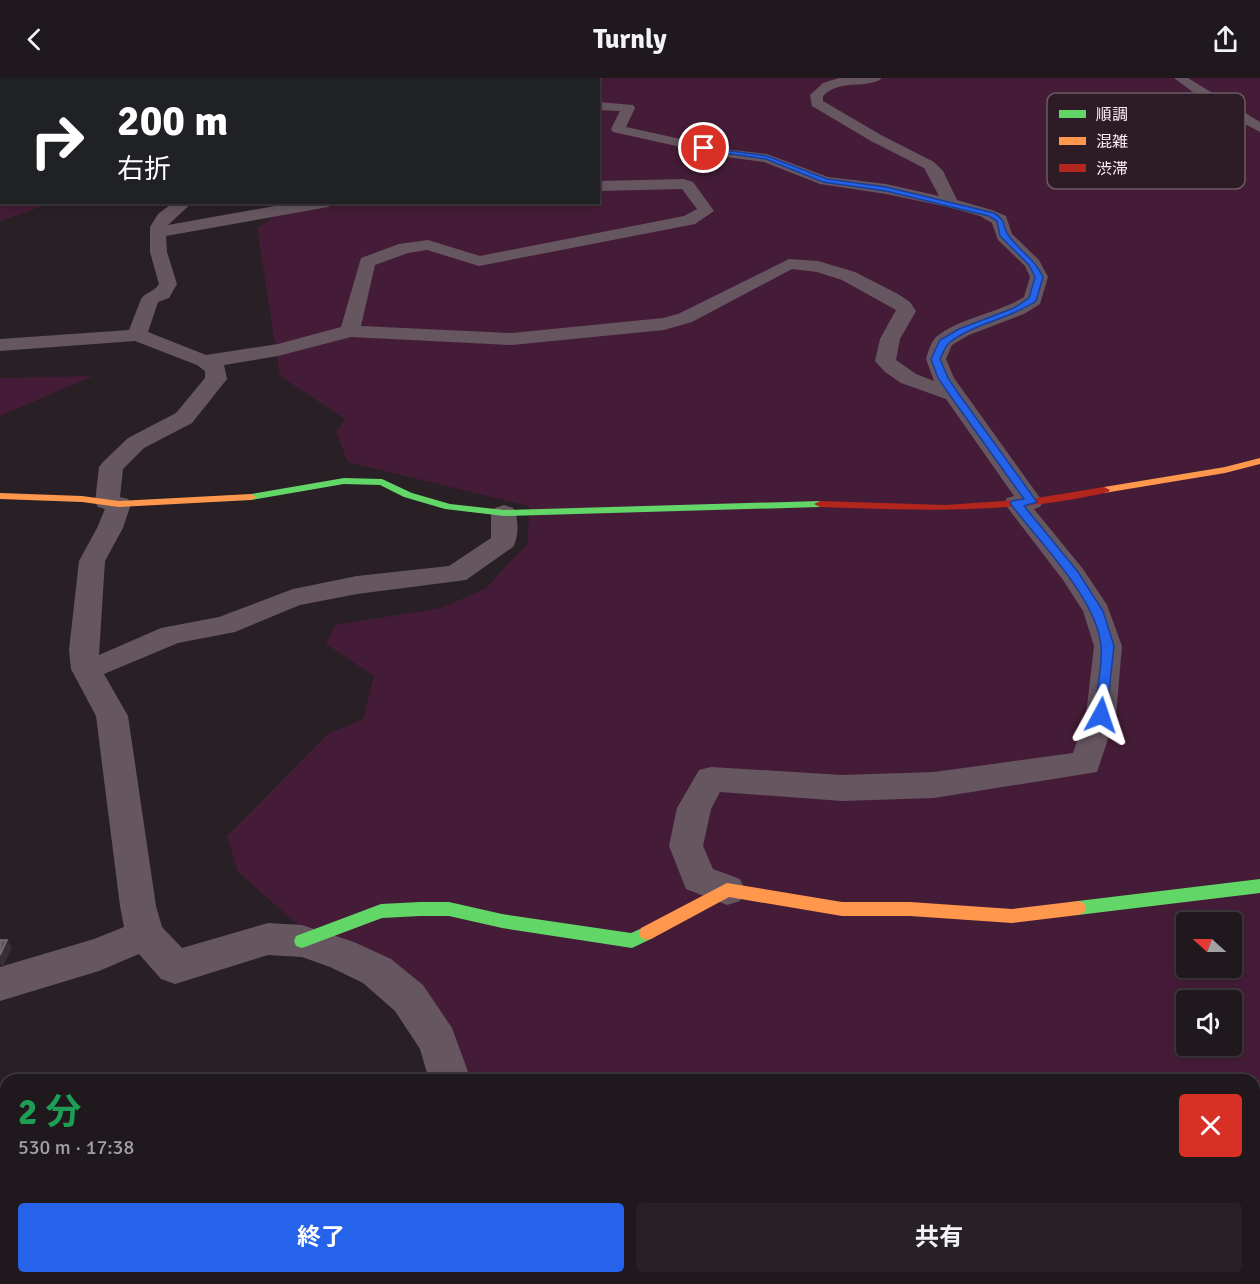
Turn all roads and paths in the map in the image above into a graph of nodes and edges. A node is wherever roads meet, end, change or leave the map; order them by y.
1 (876, 78) edge
2 (1180, 78) edge
3 (1202, 93) edge
4 (600, 106) edge
5 (1245, 119) edge
6 (1260, 128) edge
7 (600, 186) edge
8 (951, 203) junction
9 (182, 204) edge
10 (317, 204) edge
11 (157, 232) junction
12 (350, 331) junction
13 (136, 335) junction
14 (0, 345) edge
15 (204, 361) junction
16 (954, 394) junction
17 (1260, 461) edge
18 (0, 496) edge
19 (113, 502) junction
20 (1024, 502) junction
21 (504, 513) junction
22 (86, 669) junction
23 (1260, 886) edge
24 (727, 890) junction
25 (145, 935) junction
26 (302, 941) junction
27 (0, 984) edge
28 (448, 1074) edge

1 - 8 street
2 - 3 street
4 - 8 street
5 - 6 street
7 - 12 street
8 - 16 street
9 - 11 street
10 - 11 street
11 - 13 street
12 - 15 street
12 - 16 street
13 - 14 street
13 - 15 street
15 - 19 street
16 - 20 street
17 - 20 street
18 - 19 street
19 - 21 street
19 - 22 street
20 - 21 street
20 - 24 street
21 - 22 street
22 - 25 street
23 - 24 street
24 - 26 street
25 - 26 street
25 - 27 street
26 - 28 street

